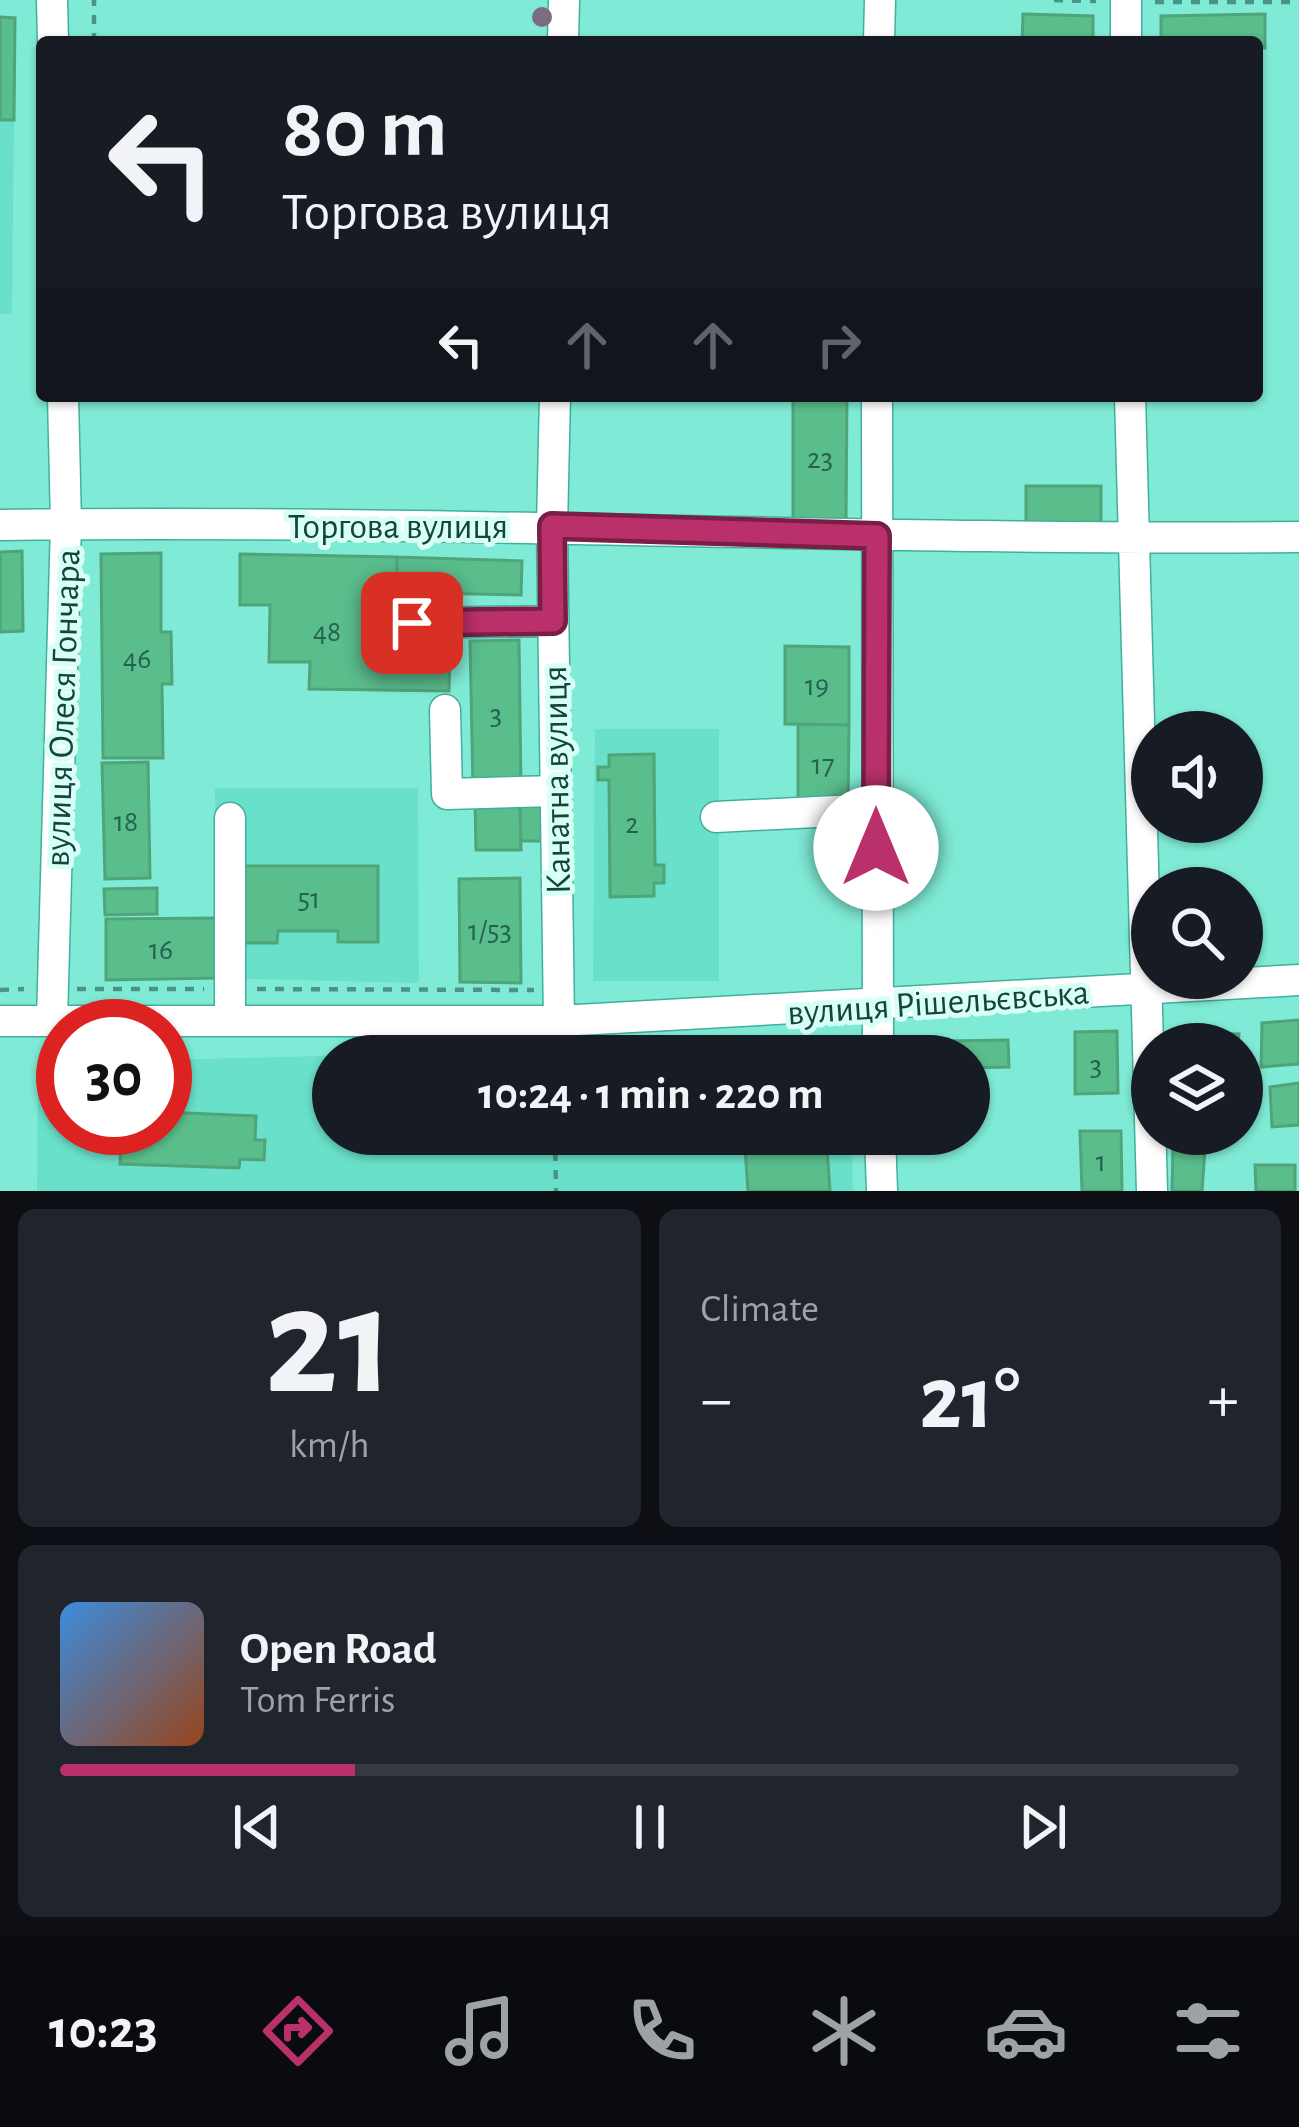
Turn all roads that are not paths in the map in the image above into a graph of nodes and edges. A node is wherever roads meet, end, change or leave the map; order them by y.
1 (52, 0) edge
2 (564, 0) edge
3 (880, 0) edge
4 (1126, 1) edge
5 (53, 36) edge
6 (563, 36) edge
7 (879, 36) edge
8 (1126, 36) edge
9 (63, 402) edge
10 (555, 402) edge
11 (878, 402) edge
12 (1130, 402) edge
13 (66, 524) junction
14 (0, 525) edge
15 (552, 526) junction
16 (877, 536) junction
17 (1299, 537) edge
18 (1132, 538) junction
19 (553, 621) junction
20 (412, 623) dead end
21 (445, 710) dead end
22 (556, 791) junction
23 (877, 809) junction
24 (716, 817) dead end
25 (230, 818) dead end
26 (1142, 867) edge
27 (1299, 980) edge
28 (1263, 982) edge
29 (1131, 989) edge
30 (53, 999) edge
31 (1146, 999) edge
32 (230, 1005) junction
33 (558, 1005) junction
34 (876, 1006) junction
35 (192, 1008) edge
36 (36, 1020) edge
37 (0, 1021) edge
38 (877, 1035) edge
39 (881, 1155) edge
40 (882, 1191) edge
41 (1152, 1191) edge

1 - 5 street
2 - 6 street
3 - 7 street
4 - 8 street
9 - 13 street, вулиця Олеся Гончара
10 - 15 street, Канатна вулиця
11 - 16 street
12 - 18 street
13 - 14 street, Торгова вулиця
13 - 15 street, Торгова вулиця
13 - 30 street, вулиця Олеся Гончара
15 - 16 street, Торгова вулиця
15 - 19 street, Канатна вулиця
16 - 18 street, Торгова вулиця
16 - 23 street
17 - 18 street, Торгова вулиця
18 - 26 street
19 - 20 street
19 - 22 street, Канатна вулиця
21 - 22 street
22 - 33 street, Канатна вулиця
23 - 24 street
23 - 34 street
25 - 32 street
27 - 28 street, вулиця Рішельєвська
29 - 34 street, вулиця Рішельєвська
31 - 41 street
32 - 33 street, вулиця Рішельєвська
32 - 35 street, вулиця Рішельєвська
33 - 34 street, вулиця Рішельєвська
34 - 38 street
36 - 37 street, вулиця Рішельєвська
39 - 40 street

